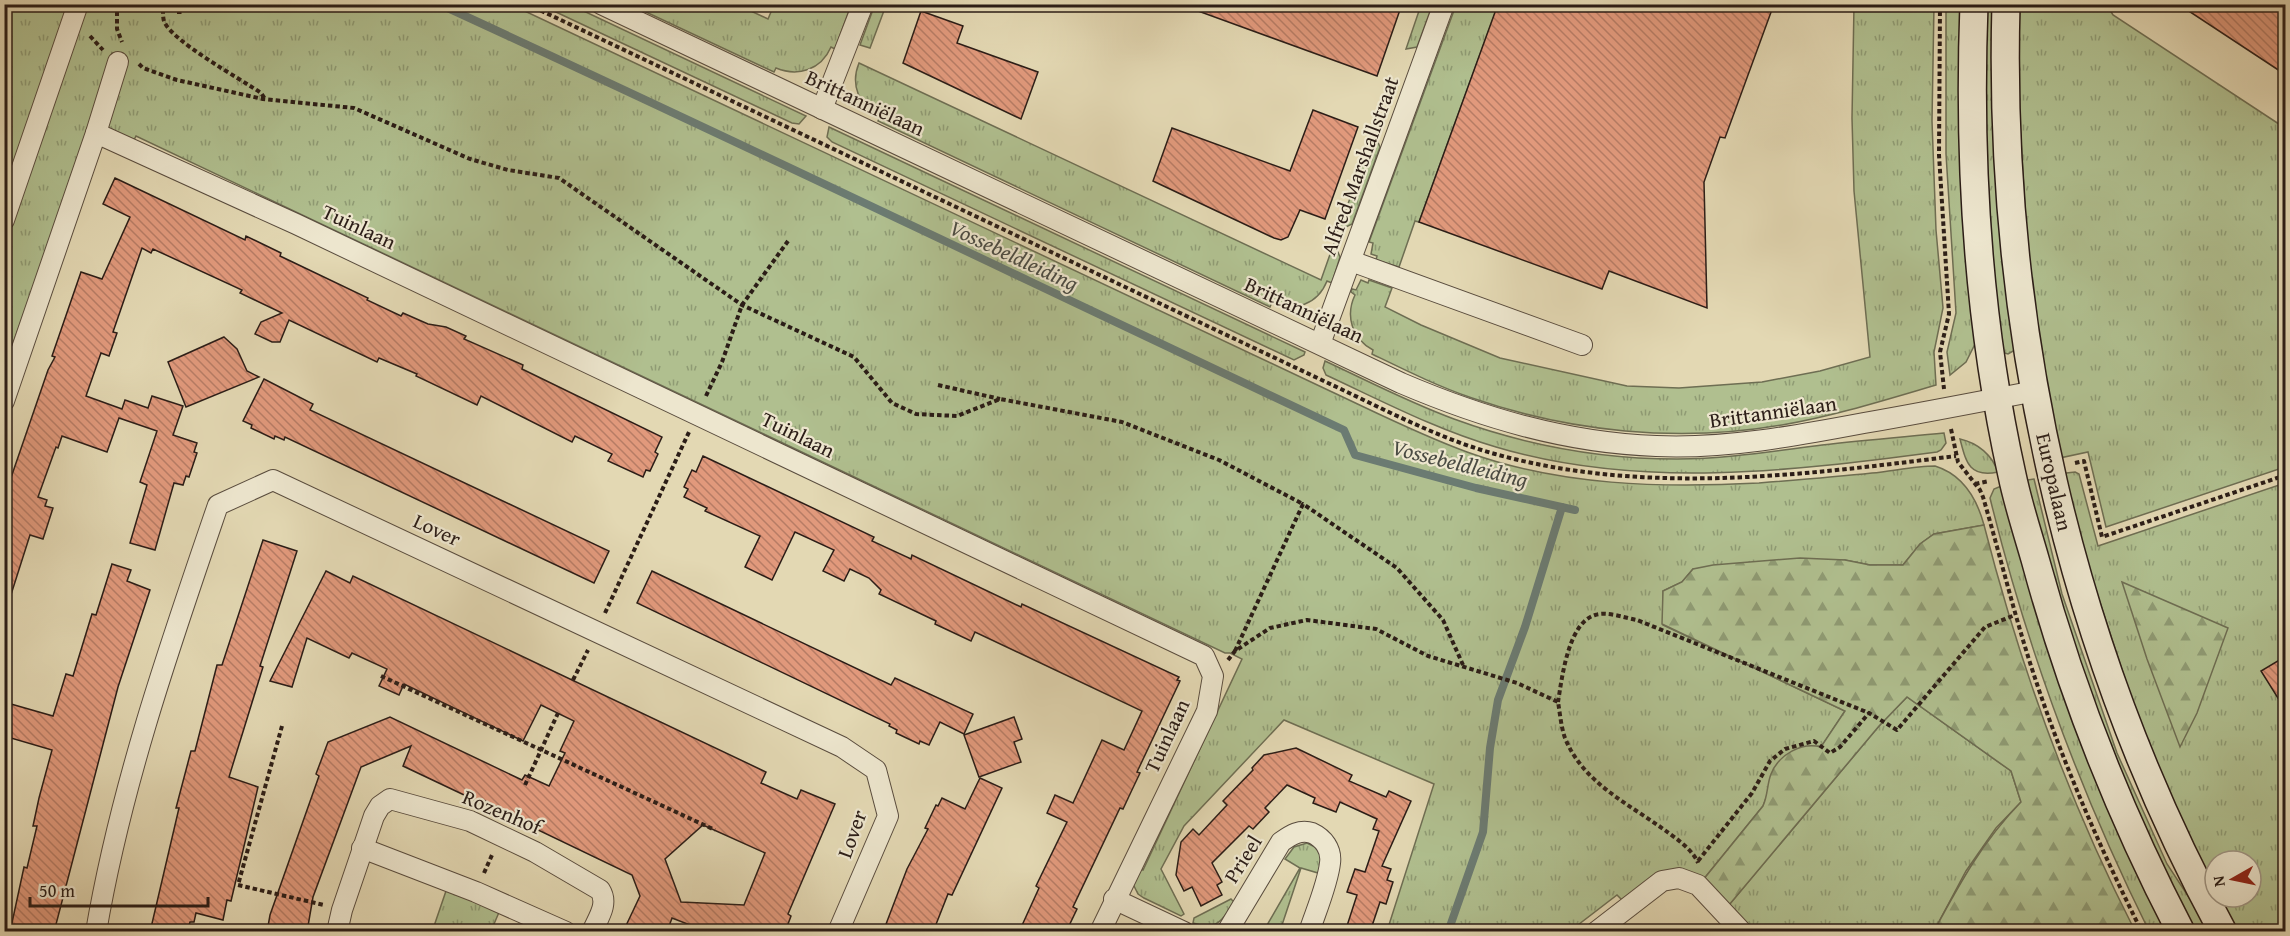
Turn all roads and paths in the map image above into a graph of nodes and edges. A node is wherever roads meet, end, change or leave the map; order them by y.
1 (117, 4) edge
2 (169, 4) edge
3 (182, 4) edge
4 (601, 4) edge
5 (863, 4) edge
6 (1444, 4) edge
7 (1940, 4) edge
8 (1974, 4) edge
9 (2006, 4) edge
10 (75, 11) edge
11 (177, 12) dead end
12 (124, 60) junction
13 (265, 99) junction
14 (822, 109) junction
15 (96, 133) junction
16 (4, 220) edge
17 (788, 241) dead end
18 (1351, 261) junction
19 (742, 305) junction
20 (1320, 344) junction
21 (1582, 345) dead end
22 (938, 385) dead end
23 (2034, 392) junction
24 (1998, 398) junction
25 (1000, 399) junction
26 (4, 401) edge
27 (1948, 408) junction
28 (698, 414) junction
29 (2084, 461) dead end
30 (2286, 475) edge
31 (1302, 504) junction
32 (2015, 615) junction
33 (597, 631) junction
34 (1235, 651) junction
35 (1463, 666) junction
36 (381, 676) dead end
37 (1213, 676) junction
38 (573, 680) dead end
39 (1558, 702) junction
40 (558, 713) dead end
41 (1869, 713) junction
42 (282, 726) dead end
43 (542, 749) junction
44 (525, 785) dead end
45 (715, 830) dead end
46 (362, 848) junction
47 (1698, 861) junction
48 (1698, 885) junction
49 (1114, 898) junction
50 (342, 910) junction
51 (96, 932) edge
52 (336, 932) edge
53 (566, 932) edge
54 (592, 932) edge
55 (838, 932) edge
56 (1100, 932) edge
57 (1184, 932) edge
58 (1227, 932) edge
59 (1310, 932) edge
60 (1596, 932) edge
61 (1742, 932) edge
62 (2142, 932) edge
63 (2181, 932) edge
64 (2223, 932) edge

1 - 12 path
2 - 13 path
3 - 11 path
4 - 14 street, Brittanniëlaan
5 - 14 street
6 - 18 street, Alfred Marshallstraat
7 - 27 path
8 - 24 street, Europalaan
9 - 23 street, Europalaan
10 - 12 path
10 - 16 street
12 - 13 path
12 - 15 street
13 - 19 path
14 - 20 street, Brittanniëlaan
15 - 26 street
15 - 28 street, Tuinlaan
17 - 19 path
18 - 20 street, Alfred Marshallstraat
18 - 21 street
19 - 25 path
19 - 28 path
20 - 27 street, Brittanniëlaan
22 - 25 path
23 - 24 street, Brittanniëlaan
23 - 64 street, Europalaan
24 - 27 street, Brittanniëlaan
24 - 63 street, Europalaan
25 - 31 path
27 - 32 path
28 - 33 path
28 - 37 street, Tuinlaan
29 - 30 path
31 - 34 path
31 - 35 path
32 - 41 path
32 - 62 path
33 - 38 path
33 - 51 street, Lover
33 - 55 street, Lover
34 - 35 path
34 - 37 path
35 - 39 path
36 - 43 path
37 - 49 street, Tuinlaan
39 - 41 path
39 - 47 path
40 - 43 path
41 - 47 path
42 - 50 path
43 - 44 path
43 - 45 path
46 - 50 street, Rozenhof
46 - 53 street
46 - 54 street, Rozenhof
47 - 48 path
48 - 60 street
48 - 61 street
49 - 56 street, Tuinlaan
49 - 57 street
50 - 52 street, Rozenhof
58 - 59 street, Prieel

